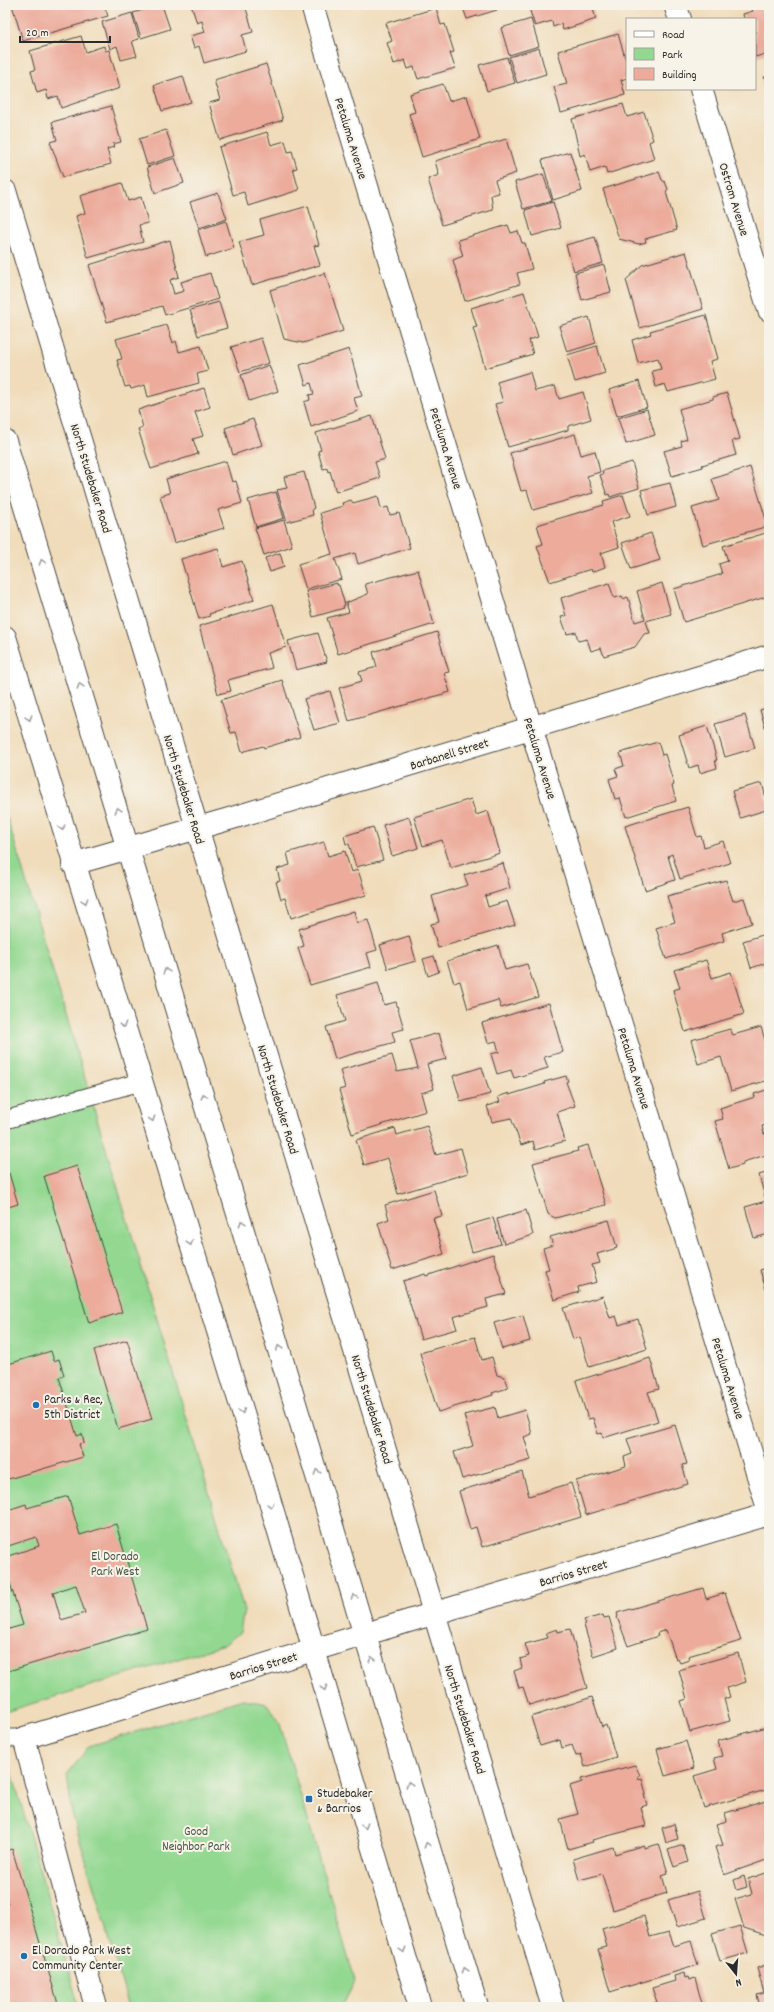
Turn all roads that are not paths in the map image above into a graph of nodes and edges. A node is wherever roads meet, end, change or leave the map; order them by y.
1 (312, 5) edge
2 (675, 5) edge
3 (680, 18) edge
4 (701, 90) edge
5 (5, 190) edge
6 (769, 310) edge
7 (5, 441) edge
8 (5, 637) edge
9 (769, 656) edge
10 (533, 728) junction
11 (197, 828) junction
12 (129, 848) junction
13 (73, 864) junction
14 (140, 1082) junction
15 (5, 1120) edge
16 (769, 1513) edge
17 (435, 1614) junction
18 (365, 1634) junction
19 (313, 1650) junction
20 (15, 1738) edge
21 (96, 2007) edge
22 (420, 2007) edge
23 (476, 2007) edge
24 (553, 2007) edge

1 - 10 street, Petaluma Avenue
2 - 3 street
4 - 6 street, Ostrom Avenue
5 - 11 street, North Studebaker Road
12 -> 7 street
8 -> 13 street
9 - 10 street, Barbanell Street
10 - 11 street, Barbanell Street
10 - 16 street, Petaluma Avenue
11 - 12 street, Barbanell Street
11 - 17 street, North Studebaker Road
12 - 13 street, Barbanell Street
18 -> 12 street
13 -> 14 street
14 - 15 lane
14 -> 19 street
16 - 17 street, Barrios Street
17 - 18 street, Barrios Street
17 - 24 street, North Studebaker Road
18 - 19 street, Barrios Street
23 -> 18 street
19 - 20 street, Barrios Street
19 -> 22 street
20 - 21 street, Barrios Street

